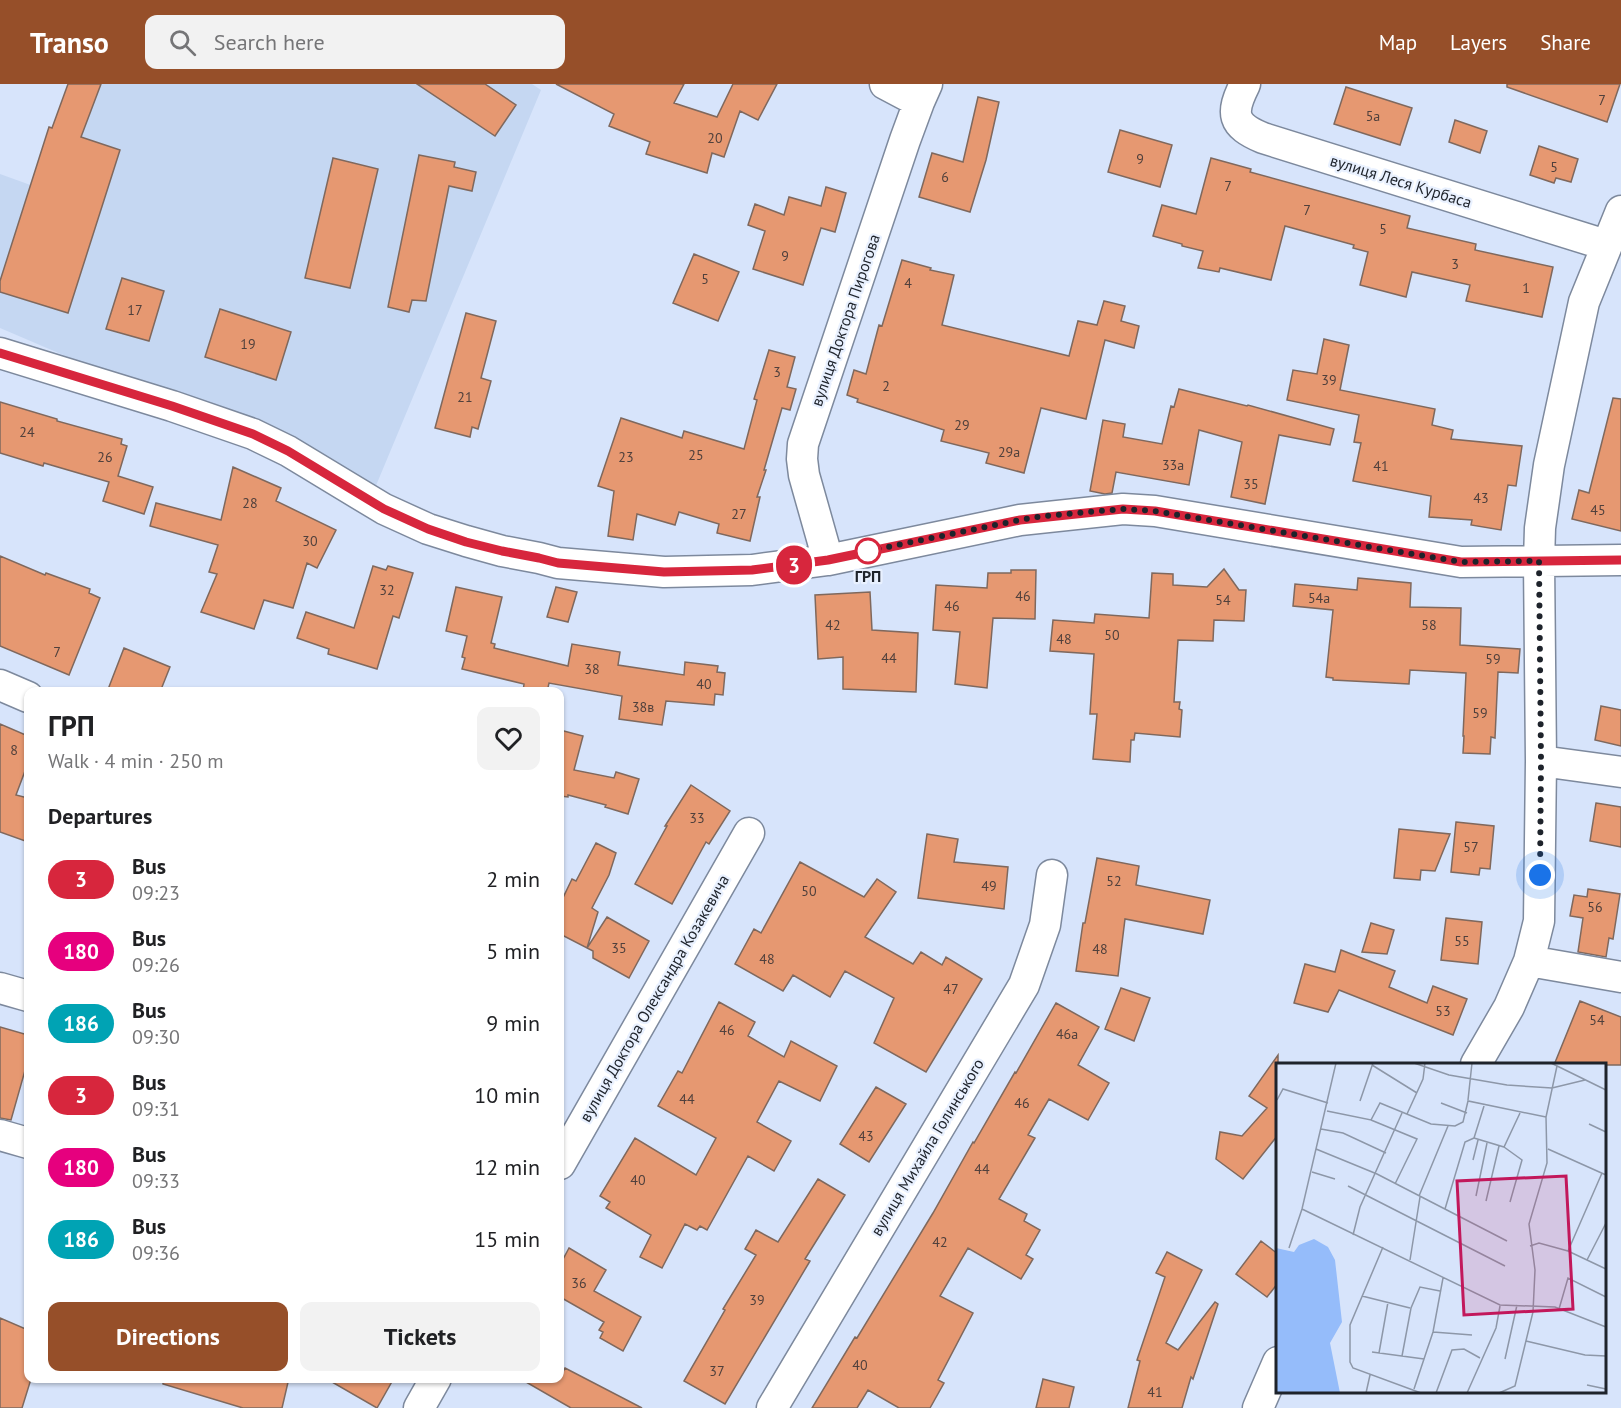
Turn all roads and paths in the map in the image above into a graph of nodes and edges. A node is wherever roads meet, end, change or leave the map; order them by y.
1 (885, 84) edge
2 (1245, 84) edge
3 (923, 93) edge
4 (1621, 211) edge
5 (1606, 245) junction
6 (0, 353) edge
7 (828, 560) junction
8 (1621, 560) edge
9 (1539, 561) junction
10 (0, 685) edge
11 (24, 695) edge
12 (1541, 761) junction
13 (1621, 772) edge
14 (749, 833) dead end
15 (1052, 875) dead end
16 (1529, 962) junction
17 (1621, 977) edge
18 (0, 988) edge
19 (24, 995) edge
20 (1477, 1063) edge
21 (0, 1135) edge
22 (24, 1142) edge
23 (564, 1157) edge
24 (1276, 1367) edge
25 (433, 1383) edge
26 (419, 1408) edge
27 (772, 1408) edge
28 (1258, 1408) edge

1 - 3 street
2 - 5 street, вулиця Леся Курбаса
3 - 7 street, вулиця Доктора Пирогова
4 - 5 street
5 - 9 street
6 - 7 street
7 - 9 street
8 - 9 street
9 - 12 street
10 - 11 street
12 - 13 street
12 - 16 street
14 - 23 street, вулиця Доктора Олександра Козакевича
15 - 27 street, вулиця Михайла Голинського
16 - 17 street
16 - 20 street
18 - 19 street
21 - 22 street
24 - 28 street
25 - 26 street

